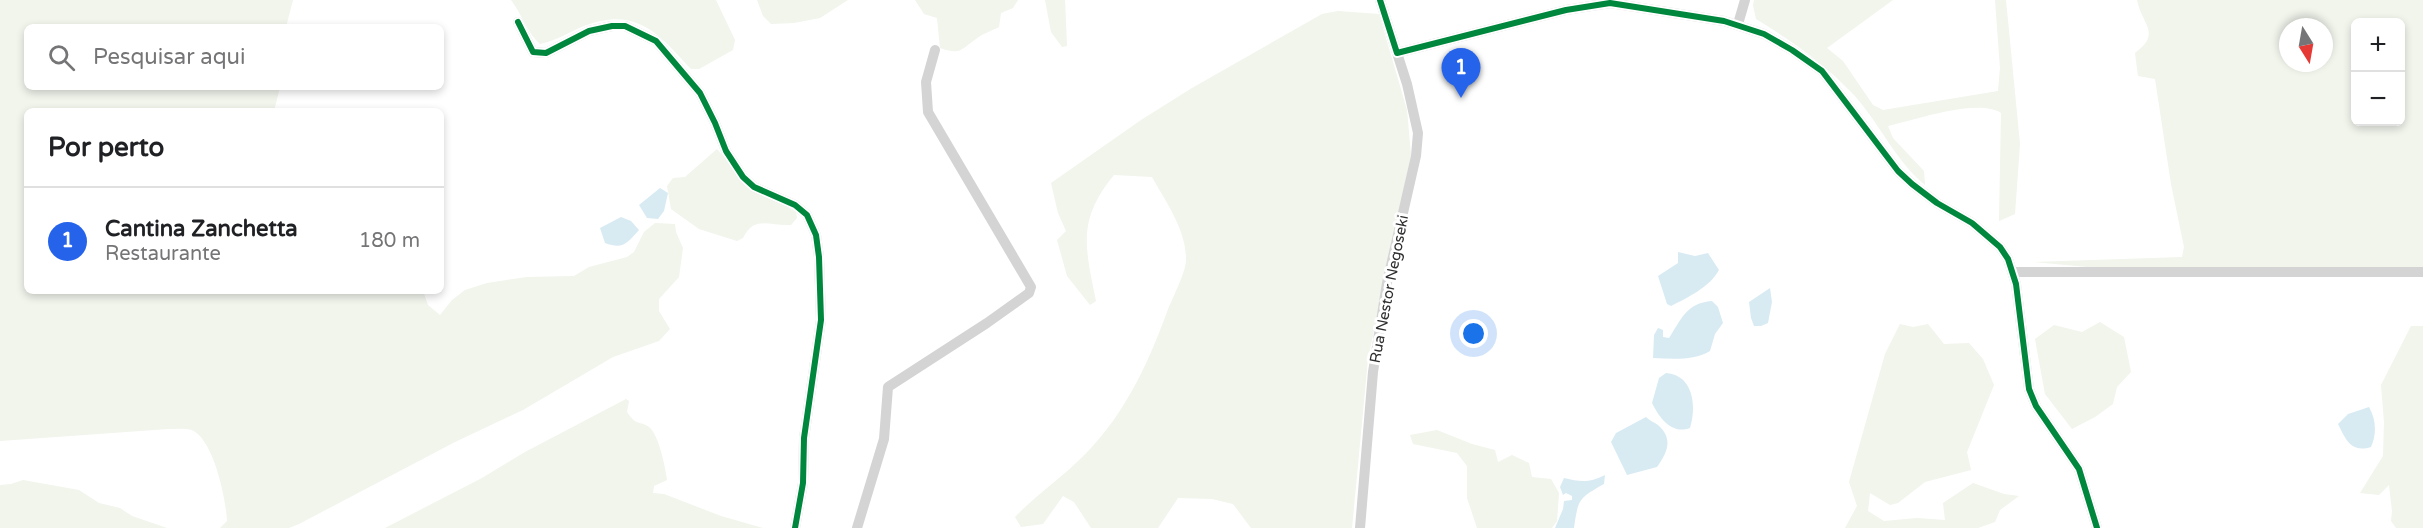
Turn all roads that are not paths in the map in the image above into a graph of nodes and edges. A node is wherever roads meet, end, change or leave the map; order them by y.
1 (1380, 0) edge
2 (1745, 0) edge
3 (518, 22) dead end
4 (1738, 24) junction
5 (935, 50) dead end
6 (1397, 53) junction
7 (2013, 272) junction
8 (2423, 272) edge
9 (795, 528) edge
10 (857, 528) edge
11 (1360, 528) edge
12 (2097, 528) edge

1 - 6 street, Rua Nestor Negoseki
2 - 4 street
3 - 9 street
4 - 6 street
4 - 7 street
5 - 10 street
6 - 11 street, Rua Nestor Negoseki
7 - 8 street
7 - 12 street

